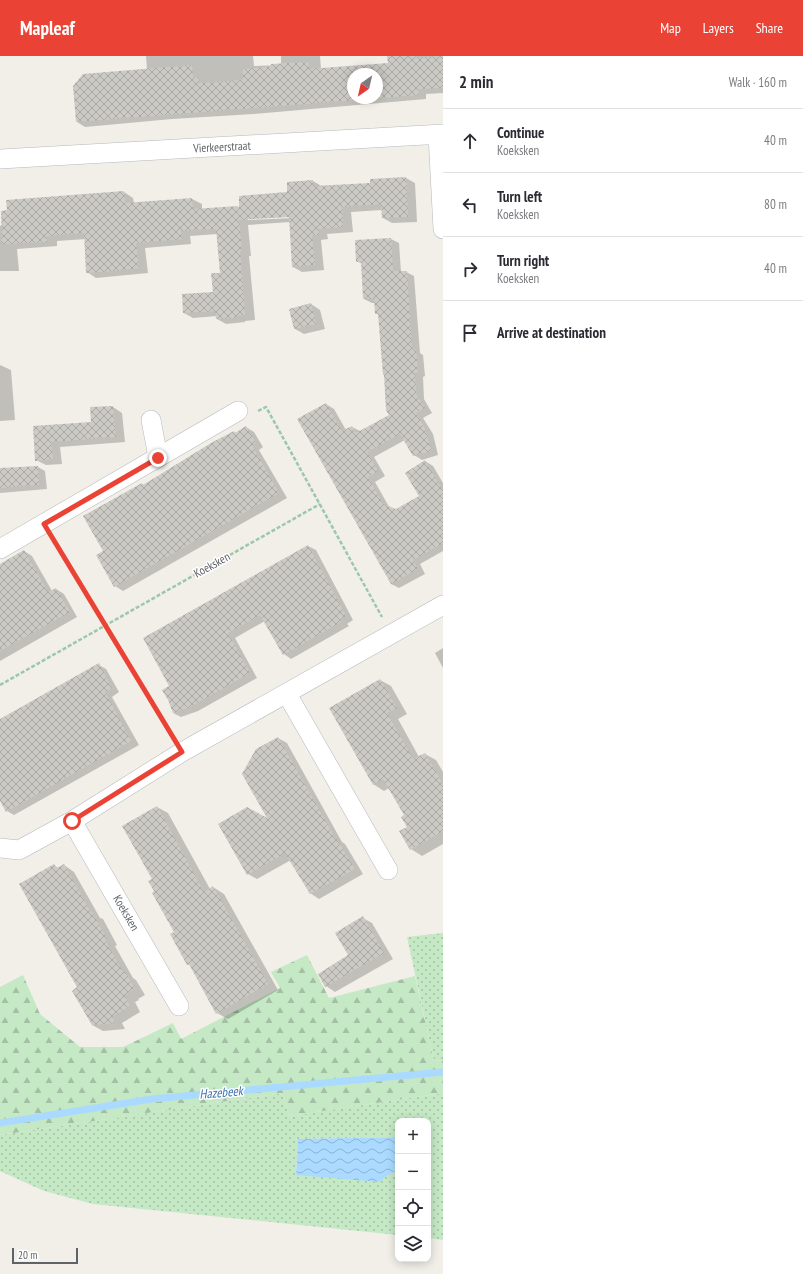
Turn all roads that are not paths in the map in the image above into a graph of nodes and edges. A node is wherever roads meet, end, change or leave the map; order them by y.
1 (440, 134) edge
2 (0, 159) edge
3 (443, 229) edge
4 (238, 411) road end
5 (151, 420) dead end
6 (158, 458) junction
7 (0, 549) edge
8 (443, 605) edge
9 (287, 694) junction
10 (72, 821) junction
11 (0, 848) edge
12 (388, 870) dead end
13 (180, 1006) dead end

1 - 2 street, Vierkeerstraat
1 - 3 street
4 - 6 street
5 - 6 street
6 - 7 street
8 - 9 street
9 - 10 street
9 - 12 street
10 - 11 street
10 - 13 street, Koeksken

